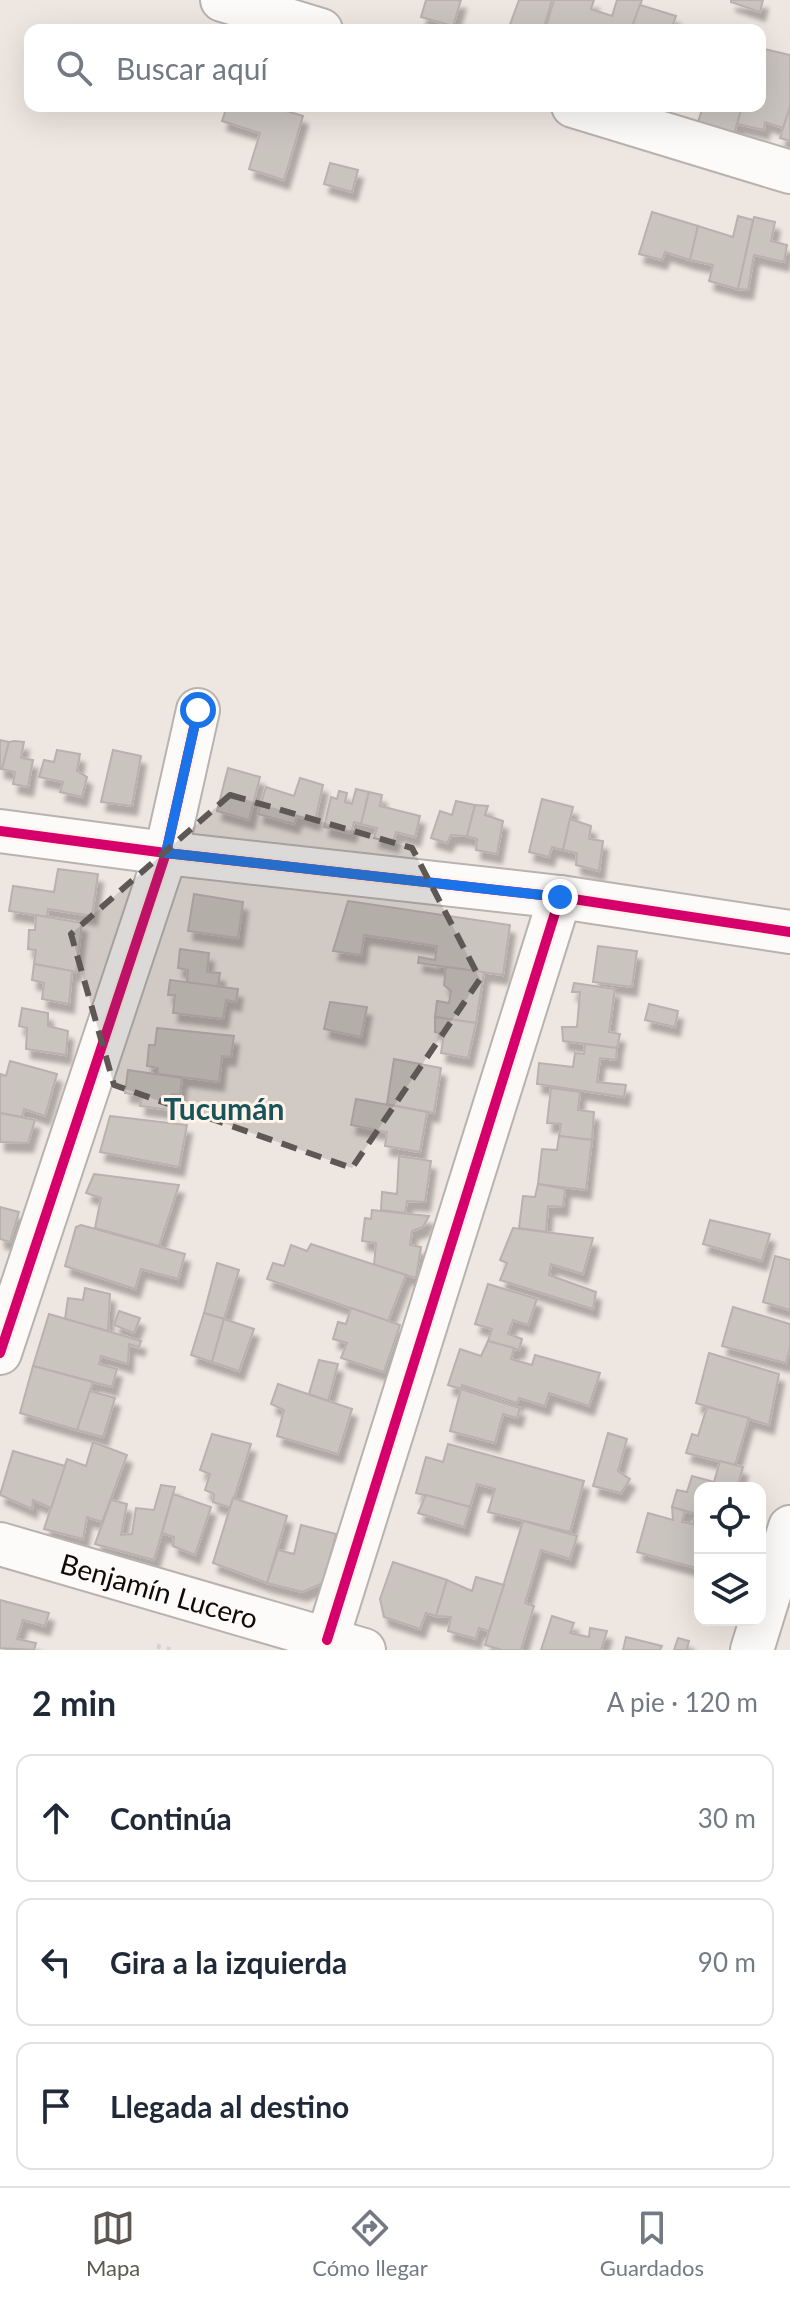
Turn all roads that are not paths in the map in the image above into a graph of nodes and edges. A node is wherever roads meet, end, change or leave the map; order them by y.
1 (222, 0) edge
2 (301, 24) edge
3 (593, 112) edge
4 (790, 172) edge
5 (198, 710) dead end
6 (0, 831) edge
7 (166, 853) junction
8 (560, 897) junction
9 (790, 932) edge
10 (0, 1353) edge
11 (790, 1527) edge
12 (0, 1544) edge
13 (346, 1645) edge
14 (752, 1650) edge

1 - 2 street
3 - 4 street
5 - 7 street
6 - 7 street
7 - 8 street
7 - 10 street
8 - 9 street
8 - 13 street
11 - 14 street
12 - 13 street, Benjamín Lucero

